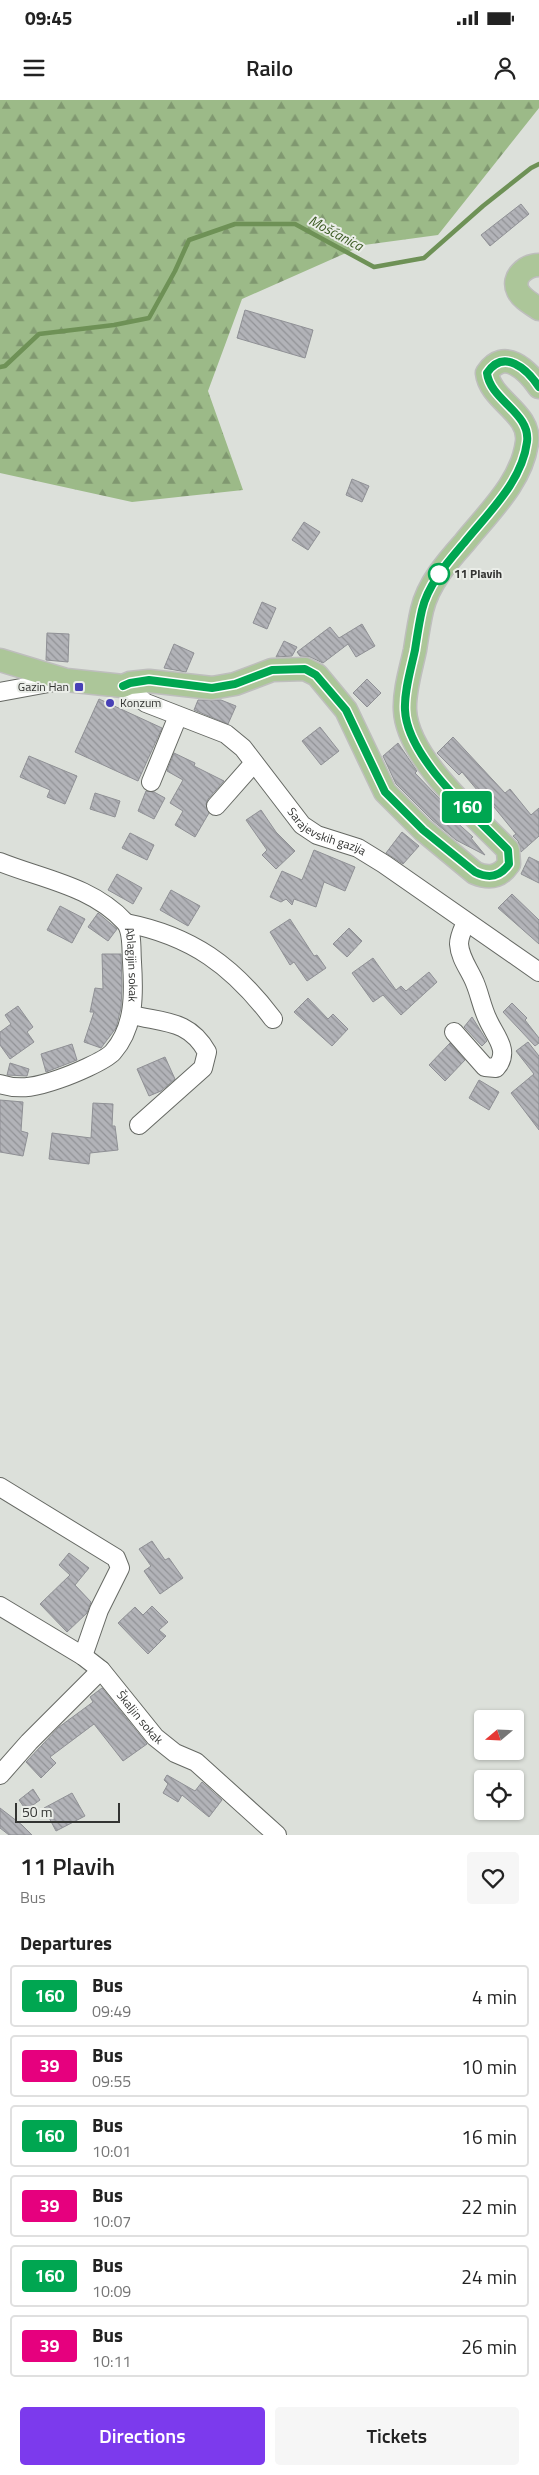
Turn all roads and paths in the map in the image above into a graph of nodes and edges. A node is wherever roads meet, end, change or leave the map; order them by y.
1 (539, 264) edge
2 (539, 309) edge
3 (539, 387) edge
4 (0, 660) edge
5 (66, 680) junction
6 (123, 686) junction
7 (0, 692) edge
8 (178, 716) junction
9 (254, 763) junction
10 (151, 782) dead end
11 (216, 806) dead end
12 (0, 862) edge
13 (466, 922) junction
14 (126, 923) junction
15 (539, 972) edge
16 (132, 1016) junction
17 (273, 1019) dead end
18 (454, 1032) dead end
19 (0, 1084) edge
20 (139, 1124) dead end
21 (0, 1487) edge
22 (0, 1606) edge
23 (83, 1656) junction
24 (101, 1670) junction
25 (0, 1775) edge
26 (277, 1835) edge

1 - 2 main road
3 - 6 main road
4 - 5 main road
5 - 6 main road
5 - 7 street
6 - 8 street, Sarajevskih gazija
8 - 9 street, Sarajevskih gazija
8 - 10 street
9 - 11 street
9 - 13 street, Sarajevskih gazija
12 - 14 street, Ablagijin sokak
13 - 15 street, Sarajevskih gazija
13 - 18 street
14 - 16 street, Ablagijin sokak
14 - 17 street
16 - 19 street, Ablagijin sokak
16 - 20 street
21 - 23 street
22 - 23 street, Škaljin sokak
23 - 24 street, Škaljin sokak
24 - 25 street
24 - 26 street, Škaljin sokak

